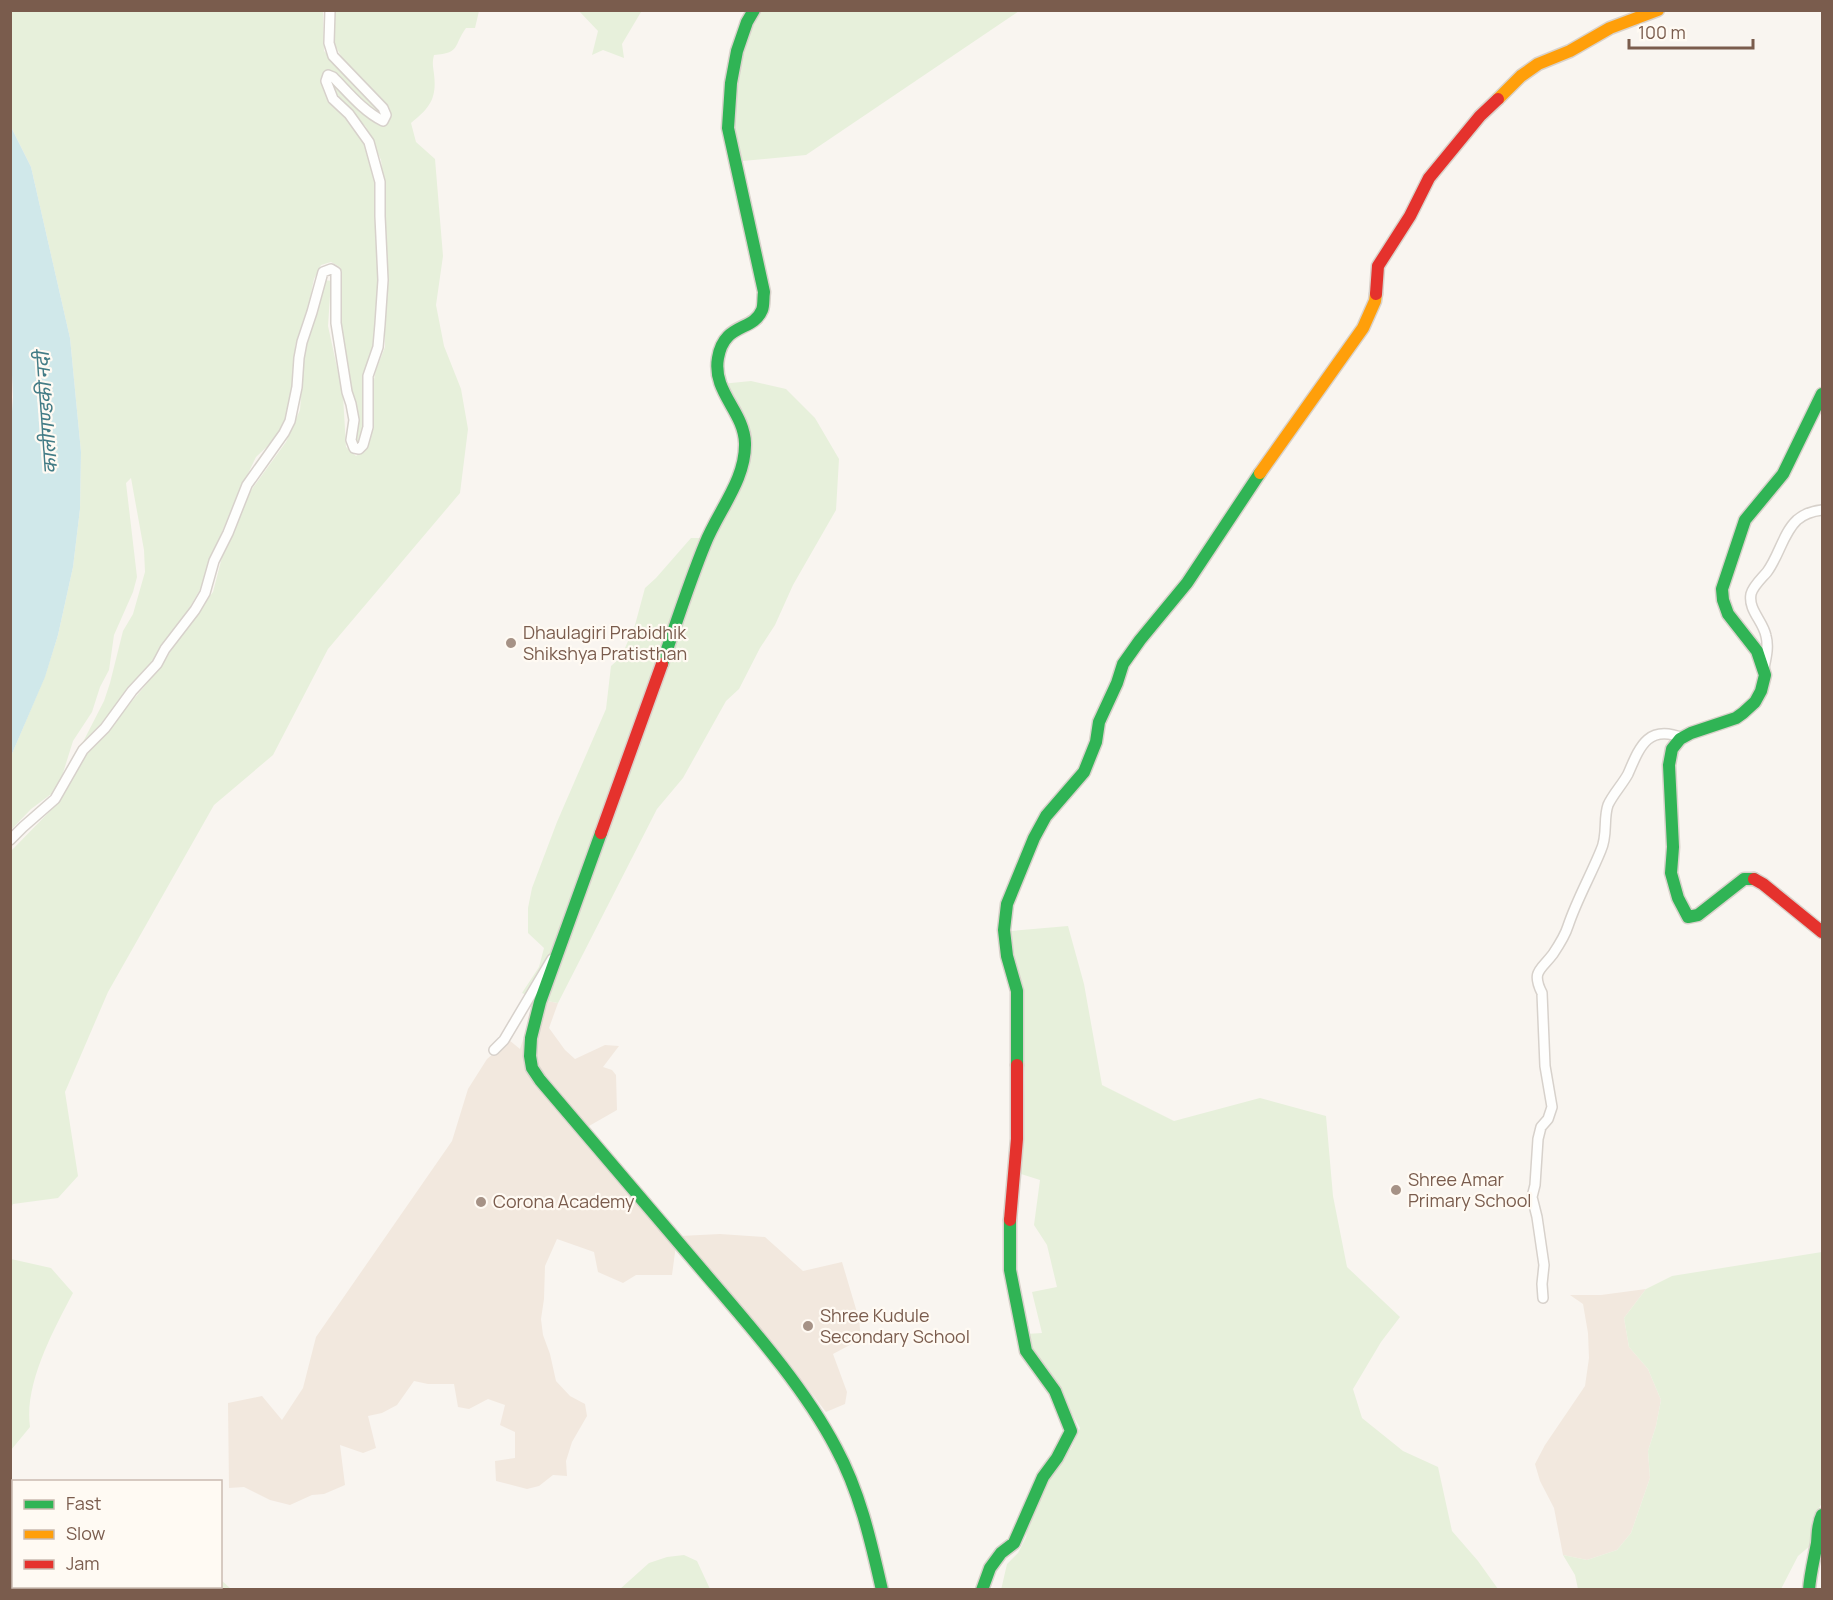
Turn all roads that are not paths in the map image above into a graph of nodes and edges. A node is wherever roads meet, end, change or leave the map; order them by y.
1 (330, 10) edge
2 (754, 10) edge
3 (1658, 10) edge
4 (1822, 394) edge
5 (1822, 510) edge
6 (1764, 668) junction
7 (1683, 738) junction
8 (10, 840) edge
9 (1822, 932) edge
10 (560, 947) junction
11 (494, 1050) dead end
12 (1543, 1298) dead end
13 (1822, 1515) edge
14 (882, 1590) edge
15 (982, 1590) edge
16 (1809, 1590) edge

1 - 8 street
2 - 10 street
3 - 15 street
4 - 6 street
5 - 6 street
6 - 7 street
7 - 9 street
7 - 12 street
10 - 11 street
10 - 14 street
13 - 16 street

